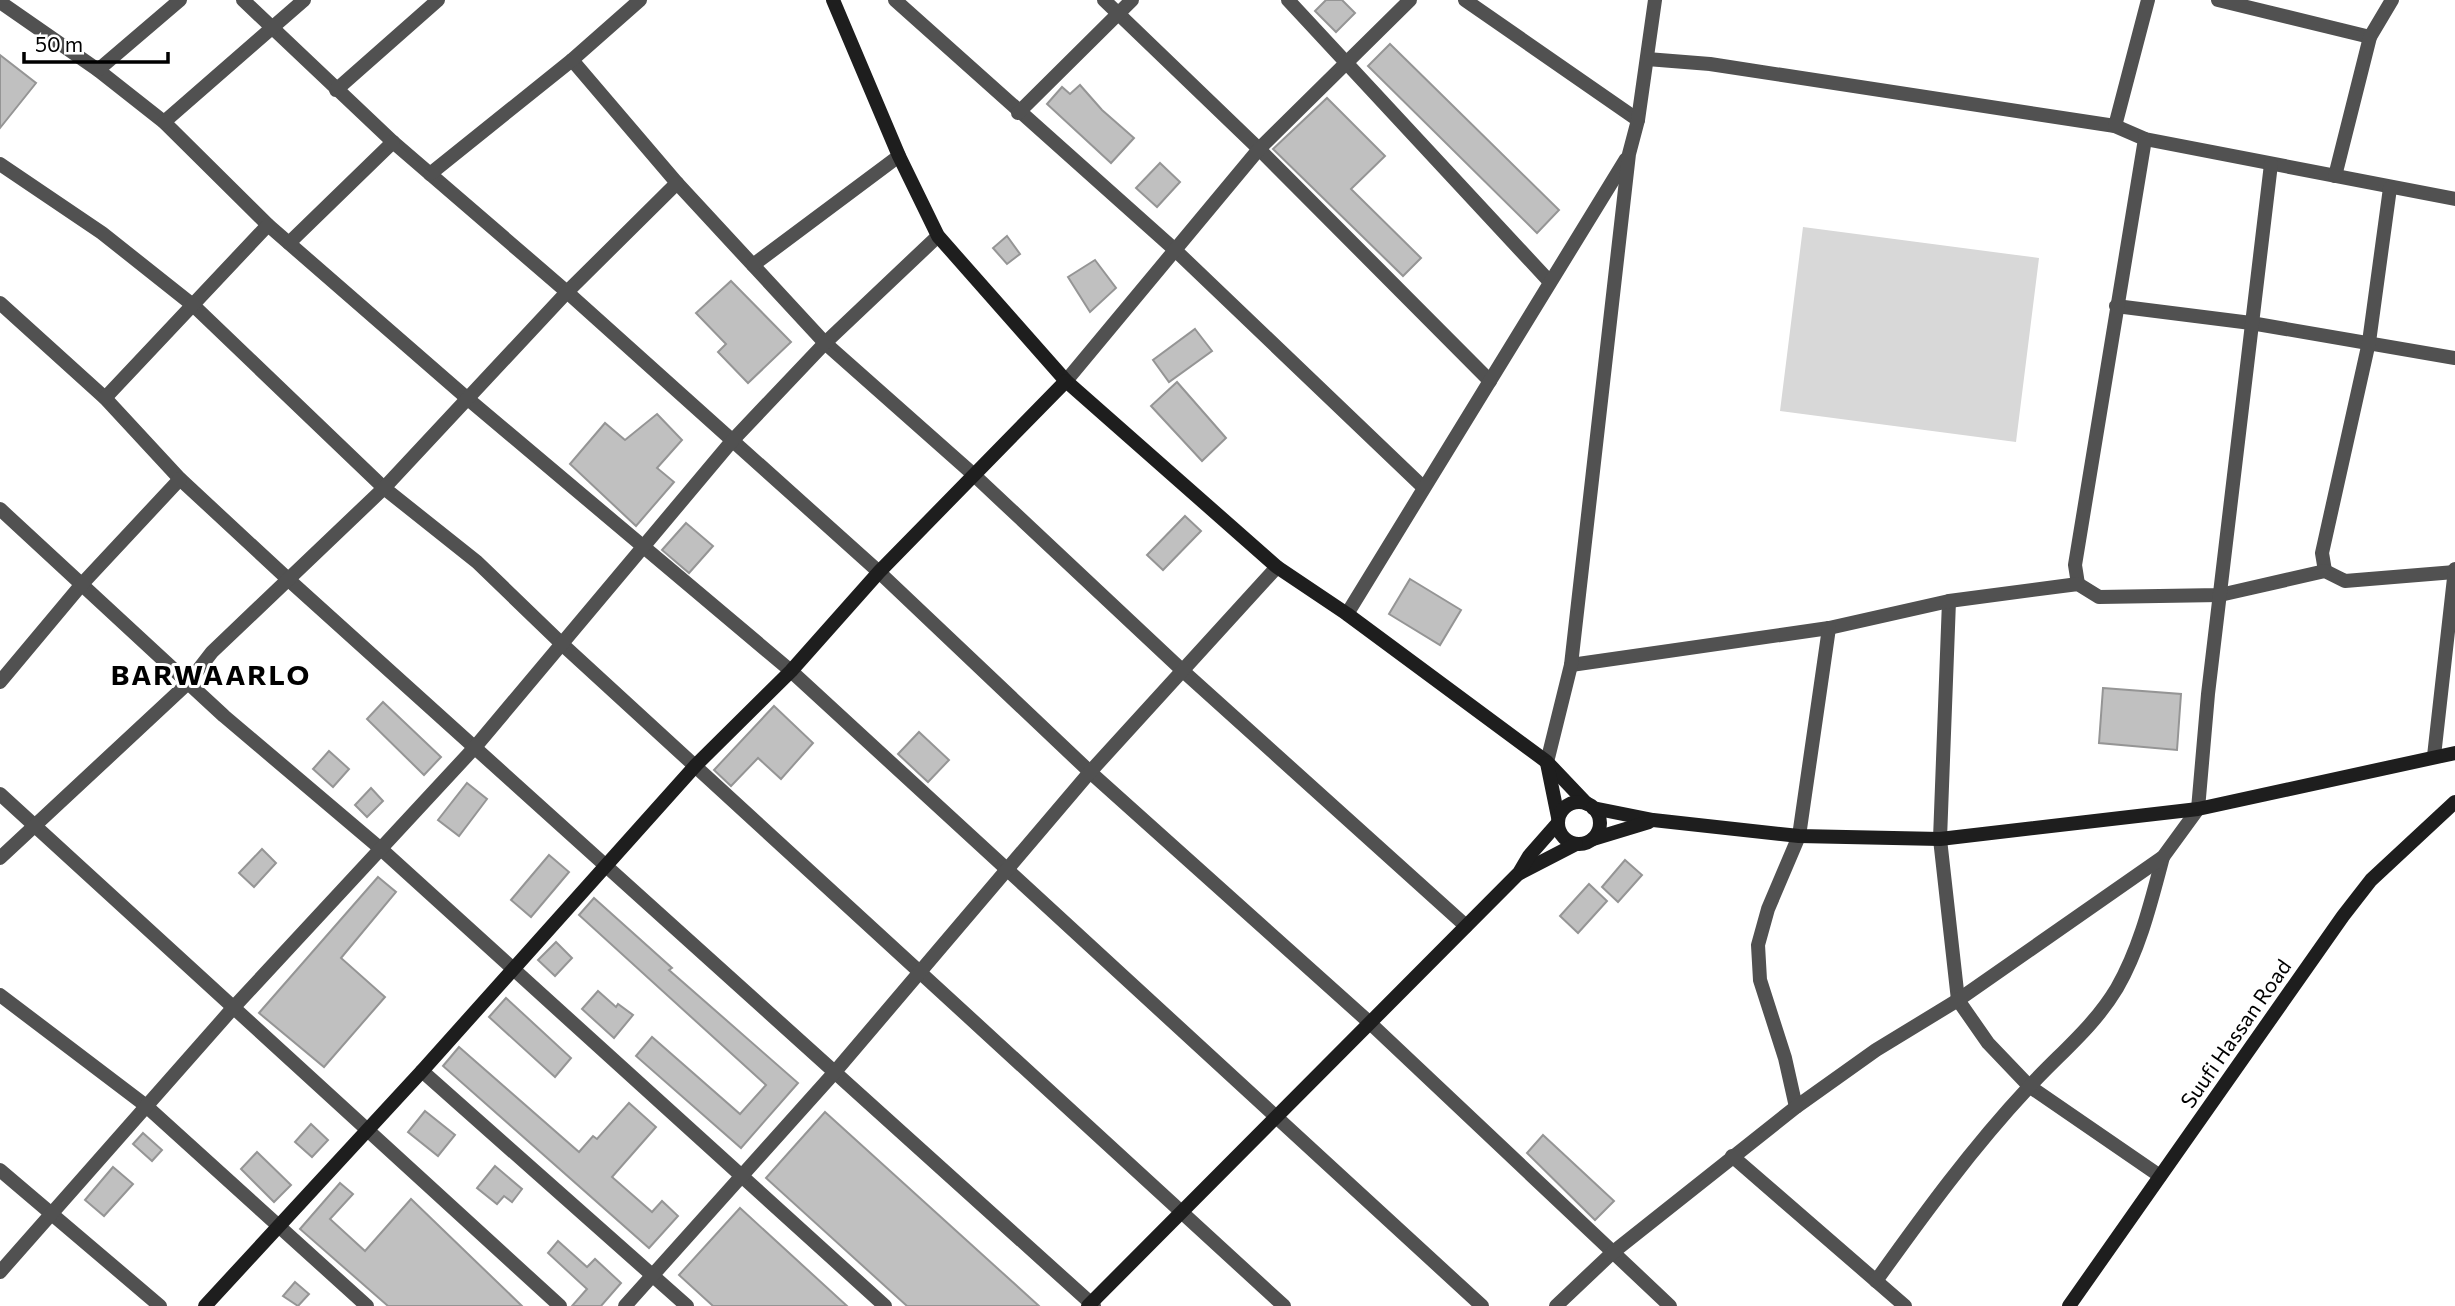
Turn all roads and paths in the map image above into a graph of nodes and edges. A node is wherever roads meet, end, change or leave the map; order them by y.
1 (180, 0) edge
2 (243, 0) edge
3 (304, 0) edge
4 (438, 0) edge
5 (640, 0) edge
6 (834, 0) edge
7 (895, 0) edge
8 (1104, 0) edge
9 (1132, 0) edge
10 (1288, 0) edge
11 (1410, 0) edge
12 (1465, 0) edge
13 (1655, 0) edge
14 (2148, 0) edge
15 (2218, 0) edge
16 (2392, 0) edge
17 (0, 2) edge
18 (1119, 13) junction
19 (271, 29) junction
20 (2370, 37) junction
21 (1647, 59) junction
22 (572, 60) junction
23 (1347, 61) junction
24 (98, 70) junction
25 (336, 90) junction
26 (1018, 113) junction
27 (1638, 120) junction
28 (164, 122) junction
29 (2115, 126) junction
30 (2144, 139) junction
31 (393, 142) junction
32 (1259, 149) junction
33 (1629, 154) junction
34 (899, 156) junction
35 (0, 164) edge
36 (2271, 164) junction
37 (430, 174) junction
38 (2335, 176) junction
39 (677, 183) junction
40 (2390, 188) junction
41 (2455, 199) edge
42 (268, 225) junction
43 (938, 236) junction
44 (289, 243) junction
45 (1174, 249) junction
46 (752, 265) junction
47 (1549, 281) junction
48 (566, 292) junction
49 (0, 303) edge
50 (194, 306) junction
51 (2116, 306) junction
52 (2251, 323) junction
53 (2369, 342) junction
54 (825, 343) junction
55 (2455, 358) edge
56 (1490, 381) junction
57 (1066, 382) junction
58 (105, 398) junction
59 (468, 399) junction
60 (732, 440) junction
61 (974, 475) junction
62 (180, 479) junction
63 (1423, 487) junction
64 (384, 488) junction
65 (0, 509) edge
66 (645, 547) junction
67 (1277, 568) junction
68 (2325, 571) junction
69 (2455, 571) edge
70 (878, 572) junction
71 (290, 581) junction
72 (82, 584) junction
73 (2078, 584) junction
74 (2220, 595) junction
75 (1949, 601) junction
76 (1347, 614) junction
77 (1829, 628) junction
78 (563, 645) junction
79 (1572, 665) junction
80 (791, 671) junction
81 (1183, 671) junction
82 (0, 682) edge
83 (188, 683) junction
84 (476, 747) junction
85 (2455, 752) edge
86 (2434, 756) junction
87 (1546, 762) junction
88 (696, 765) junction
89 (1090, 772) junction
90 (0, 794) edge
91 (2455, 802) edge
92 (1590, 806) junction
93 (2198, 809) junction
94 (1558, 820) junction
95 (1653, 820) junction
96 (34, 827) junction
97 (1799, 836) junction
98 (1593, 839) junction
99 (1940, 839) junction
100 (1576, 844) junction
101 (381, 849) junction
102 (2163, 857) junction
103 (0, 858) edge
104 (606, 863) junction
105 (1006, 868) junction
106 (1519, 873) junction
107 (1466, 926) junction
108 (512, 967) junction
109 (918, 972) junction
110 (0, 995) edge
111 (1958, 1000) junction
112 (233, 1007) junction
113 (1370, 1023) junction
114 (422, 1071) junction
115 (834, 1073) junction
116 (2029, 1086) junction
117 (145, 1105) junction
118 (1797, 1107) junction
119 (1275, 1118) junction
120 (368, 1130) junction
121 (1732, 1156) junction
122 (0, 1170) edge
123 (2160, 1176) junction
124 (741, 1178) junction
125 (1181, 1212) junction
126 (51, 1214) junction
127 (277, 1227) junction
128 (1612, 1253) junction
129 (0, 1272) edge
130 (652, 1275) junction
131 (1876, 1281) junction
132 (1091, 1305) edge
133 (160, 1306) edge
134 (205, 1306) edge
135 (367, 1306) edge
136 (560, 1306) edge
137 (625, 1306) edge
138 (687, 1306) edge
139 (885, 1306) edge
140 (1284, 1306) edge
141 (1482, 1306) edge
142 (1556, 1306) edge
143 (1670, 1306) edge
144 (1905, 1306) edge
145 (2068, 1306) edge

1 - 24 street
2 - 19 street
3 - 19 street
4 - 25 street
5 - 22 street
6 - 34 street
7 - 26 street
8 - 18 street
9 - 18 street
10 - 23 street
11 - 23 street
12 - 27 street
13 - 21 street
14 - 29 street
15 - 20 street
16 - 20 street
17 - 24 street
18 - 26 street
18 - 32 street
19 - 25 street
19 - 28 street
20 - 38 street
21 - 27 street
21 - 29 street
22 - 37 street
22 - 39 street
23 - 32 street
23 - 47 street
24 - 28 street
25 - 31 street
26 - 45 street
27 - 33 street
28 - 42 street
29 - 30 street
30 - 36 street
30 - 51 street
31 - 37 street
31 - 44 street
32 - 45 street
32 - 56 street
33 - 47 street
33 - 79 street
34 - 43 street
34 - 46 street
35 - 50 street
36 - 38 street
36 - 52 street
37 - 48 street
38 - 40 street
39 - 46 street
39 - 48 street
40 - 41 street
40 - 53 street
42 - 44 street
42 - 50 street
43 - 54 street
43 - 57 street
44 - 59 street
45 - 57 street
45 - 63 street
46 - 54 street
47 - 56 street
48 - 59 street
48 - 60 street
49 - 58 street
50 - 58 street
50 - 64 street
51 - 52 street
51 - 73 street
52 - 53 street
52 - 74 street
53 - 55 street
53 - 68 street
54 - 60 street
54 - 61 street
56 - 63 street
57 - 61 street
57 - 67 street
58 - 62 street
59 - 64 street
59 - 66 street
60 - 66 street
60 - 70 street
61 - 70 street
61 - 81 street
62 - 71 street
62 - 72 street
63 - 76 street
64 - 71 street
64 - 78 street
65 - 72 street
66 - 78 street
66 - 80 street
67 - 76 street
67 - 81 street
68 - 69 street
68 - 74 street
69 - 86 street
70 - 80 street
70 - 89 street
71 - 83 street
71 - 84 street
72 - 82 street
72 - 83 street
73 - 74 street
73 - 75 street
74 - 93 street
75 - 77 street
75 - 99 street
76 - 87 street
77 - 79 street
77 - 97 street
78 - 84 street
78 - 88 street
79 - 87 street
80 - 88 street
80 - 105 street
81 - 89 street
81 - 107 street
83 - 96 street
83 - 101 street
84 - 101 street
84 - 104 street
85 - 86 street
86 - 93 street
87 - 92 street
87 - 94 street
88 - 104 street
88 - 109 street
89 - 105 street
89 - 113 street
90 - 96 street
91 - 123 street, Suufi Hassan Road
92 - 94 street
92 - 95 street
92 - 98 street
93 - 99 street
93 - 102 street
94 - 100 street
94 - 106 street
95 - 97 street
95 - 98 street
96 - 103 street
96 - 112 street
97 - 99 street
97 - 118 street
98 - 100 street
99 - 111 street
100 - 106 street
101 - 108 street
101 - 112 street
102 - 111 street
102 - 116 street
104 - 108 street
104 - 115 street
105 - 109 street
105 - 119 street
106 - 107 street
107 - 113 street
108 - 114 street
108 - 124 street
109 - 115 street
109 - 125 street
110 - 117 street
111 - 116 street
111 - 118 street
112 - 117 street
112 - 120 street
113 - 119 street
113 - 128 street
114 - 120 street
114 - 130 street
115 - 124 street
115 - 132 street
116 - 123 street
116 - 131 street
117 - 126 street
117 - 127 street
118 - 121 street
119 - 125 street
119 - 141 street
120 - 127 street
120 - 136 street
121 - 128 street
121 - 131 street
122 - 126 street
123 - 145 street, Suufi Hassan Road
124 - 130 street
124 - 139 street
125 - 132 street
125 - 140 street
126 - 129 street
126 - 133 street
127 - 134 street
127 - 135 street
128 - 142 street
128 - 143 street
130 - 137 street
130 - 138 street
131 - 144 street

